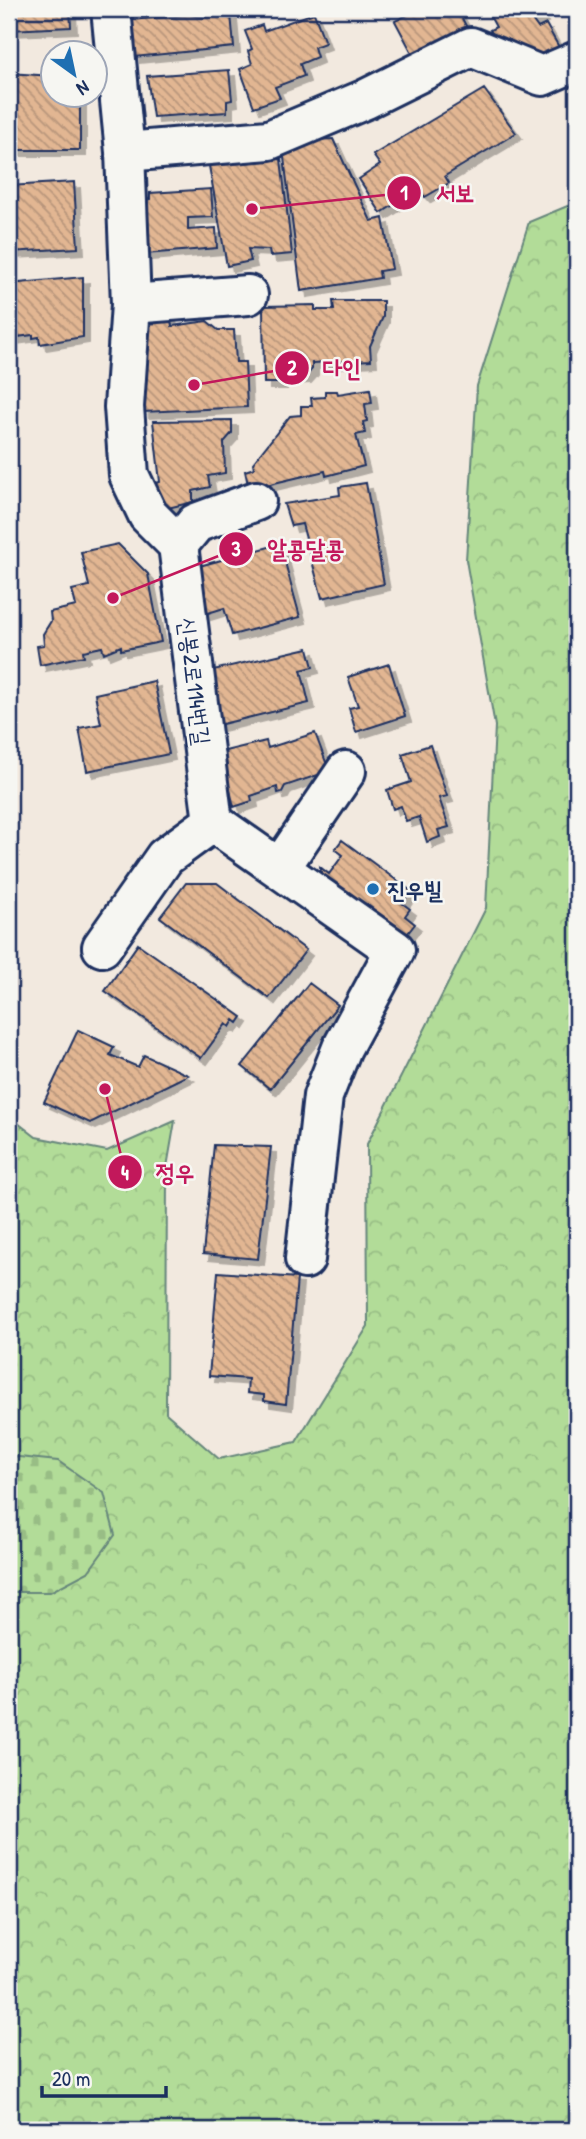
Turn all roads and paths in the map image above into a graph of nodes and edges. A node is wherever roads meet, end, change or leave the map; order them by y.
1 (111, 9) edge
2 (577, 61) edge
3 (125, 152) junction
4 (248, 295) dead end
5 (131, 304) junction
6 (256, 501) dead end
7 (178, 545) junction
8 (346, 771) dead end
9 (213, 822) junction
10 (279, 868) junction
11 (102, 947) dead end
12 (305, 1259) dead end

1 - 3 street
2 - 3 street
3 - 5 street
4 - 5 street
5 - 7 street
6 - 7 street
7 - 9 street, 신봉2로114번길
8 - 10 street
9 - 10 street
9 - 11 street
10 - 12 street

